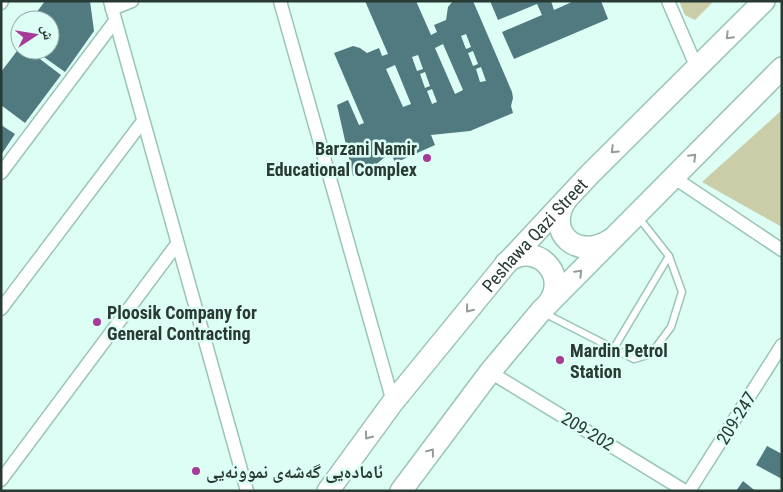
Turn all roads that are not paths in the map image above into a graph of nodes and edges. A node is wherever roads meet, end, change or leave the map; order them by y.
1 (132, 1) edge
2 (280, 1) edge
3 (668, 1) edge
4 (764, 1) edge
5 (112, 10) edge
6 (697, 68) junction
7 (782, 68) edge
8 (143, 121) junction
9 (1, 174) edge
10 (673, 177) junction
11 (569, 196) junction
12 (636, 215) junction
13 (614, 237) junction
14 (177, 244) junction
15 (782, 250) edge
16 (669, 256) junction
17 (505, 264) junction
18 (544, 308) junction
19 (1, 309) edge
20 (782, 345) edge
21 (614, 348) junction
22 (490, 372) junction
23 (393, 402) junction
24 (1, 480) edge
25 (247, 491) edge
26 (328, 491) edge
27 (402, 491) edge
28 (685, 491) edge
29 (689, 491) edge

1 - 5 street
2 - 23 street
3 - 6 street
4 -> 6 highway, Peshawa Qazi Street
5 - 8 street
5 - 9 street
6 -> 11 highway, Peshawa Qazi Street
10 -> 7 highway
8 - 14 street
8 - 19 street
10 - 12 highway
10 - 15 street
11 - 13 highway
11 - 17 highway, Peshawa Qazi Street
12 - 13 highway
12 - 16 lane
18 -> 13 highway
14 - 24 street
14 - 25 street
16 - 21 lane
16 - 21 lane
17 - 18 highway
17 -> 23 highway, Peshawa Qazi Street
18 - 21 lane
18 - 22 highway
20 - 29 street, 209-247
27 -> 22 highway
22 - 28 street, 209-202
23 -> 26 highway, Peshawa Qazi Street

